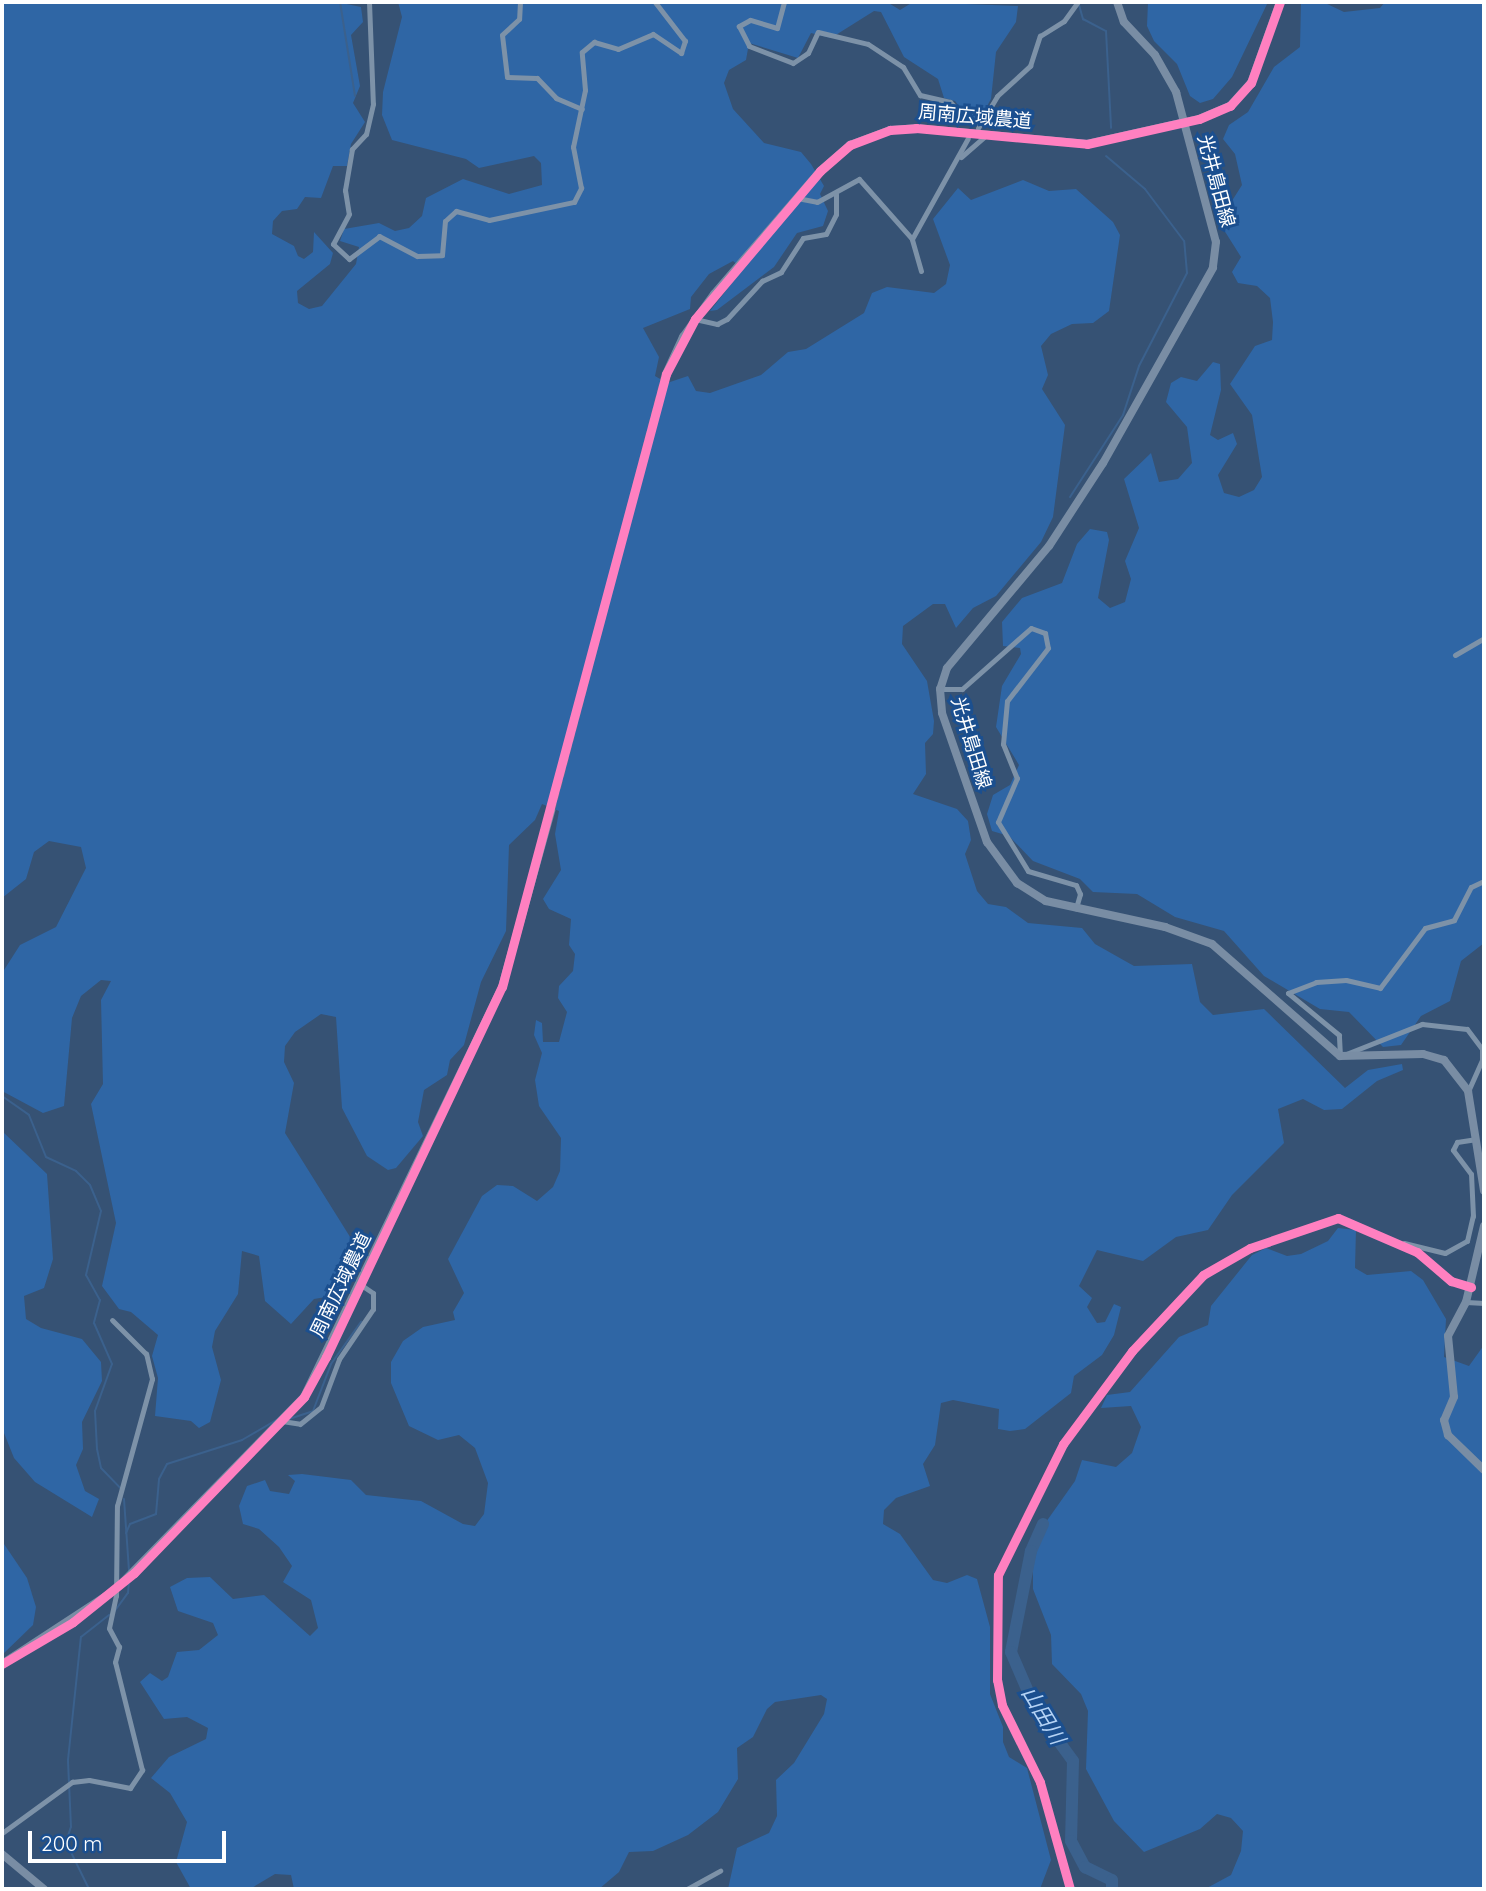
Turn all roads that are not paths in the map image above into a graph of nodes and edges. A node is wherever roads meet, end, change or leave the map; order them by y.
1 (369, 2) edge
2 (520, 2) edge
3 (655, 2) edge
4 (785, 2) edge
5 (1078, 2) edge
6 (1117, 2) edge
7 (1280, 2) edge
8 (582, 109) junction
9 (985, 122) junction
10 (1184, 122) junction
11 (978, 128) dead end
12 (986, 135) junction
13 (968, 138) dead end
14 (961, 157) junction
15 (836, 194) junction
16 (797, 198) junction
17 (912, 240) junction
18 (921, 271) dead end
19 (695, 319) junction
20 (666, 374) tunnel mouth
21 (1484, 638) edge
22 (1455, 655) dead end
23 (940, 690) junction
24 (551, 811) tunnel mouth
25 (1484, 881) edge
26 (1076, 908) junction
27 (1340, 1056) junction
28 (1468, 1091) junction
29 (1475, 1139) junction
30 (1484, 1191) edge
31 (1484, 1226) edge
32 (1397, 1242) junction
33 (361, 1285) junction
34 (1471, 1287) junction
35 (1466, 1303) junction
36 (1484, 1303) edge
37 (112, 1320) dead end
38 (282, 1421) junction
39 (1484, 1470) edge
40 (115, 1590) junction
41 (2, 1664) edge
42 (2, 1833) edge
43 (2, 1854) edge
44 (720, 1871) dead end
45 (44, 1889) edge
46 (687, 1889) edge
47 (1070, 1889) edge

1 - 8 street
2 - 8 street
3 - 8 street
4 - 9 street
5 - 9 street
6 - 10 street, 光井島田線
7 - 10 street, 周南広域農道
9 - 11 street
10 - 12 street, 周南広域農道
10 - 23 street, 光井島田線
12 - 14 street
12 - 16 street, 周南広域農道
13 - 14 street
14 - 17 street
15 - 16 street
15 - 17 street
15 - 19 street
16 - 19 street, 周南広域農道
17 - 18 street
19 - 20 street, 周南広域農道
21 - 22 street
23 - 26 street, 光井島田線
23 - 26 street
24 - 33 street, 周南広域農道
25 - 27 street
26 - 27 street, 光井島田線
27 - 28 street
27 - 28 street
28 - 29 street
29 - 30 street
29 - 32 street
31 - 34 street
32 - 34 street
32 - 47 street
33 - 38 street, 周南広域農道
33 - 38 street
34 - 35 street
35 - 36 street
35 - 39 street
37 - 40 street
38 - 40 street, 周南広域農道
40 - 41 street, 周南広域農道
40 - 42 street
43 - 45 street
44 - 46 street

